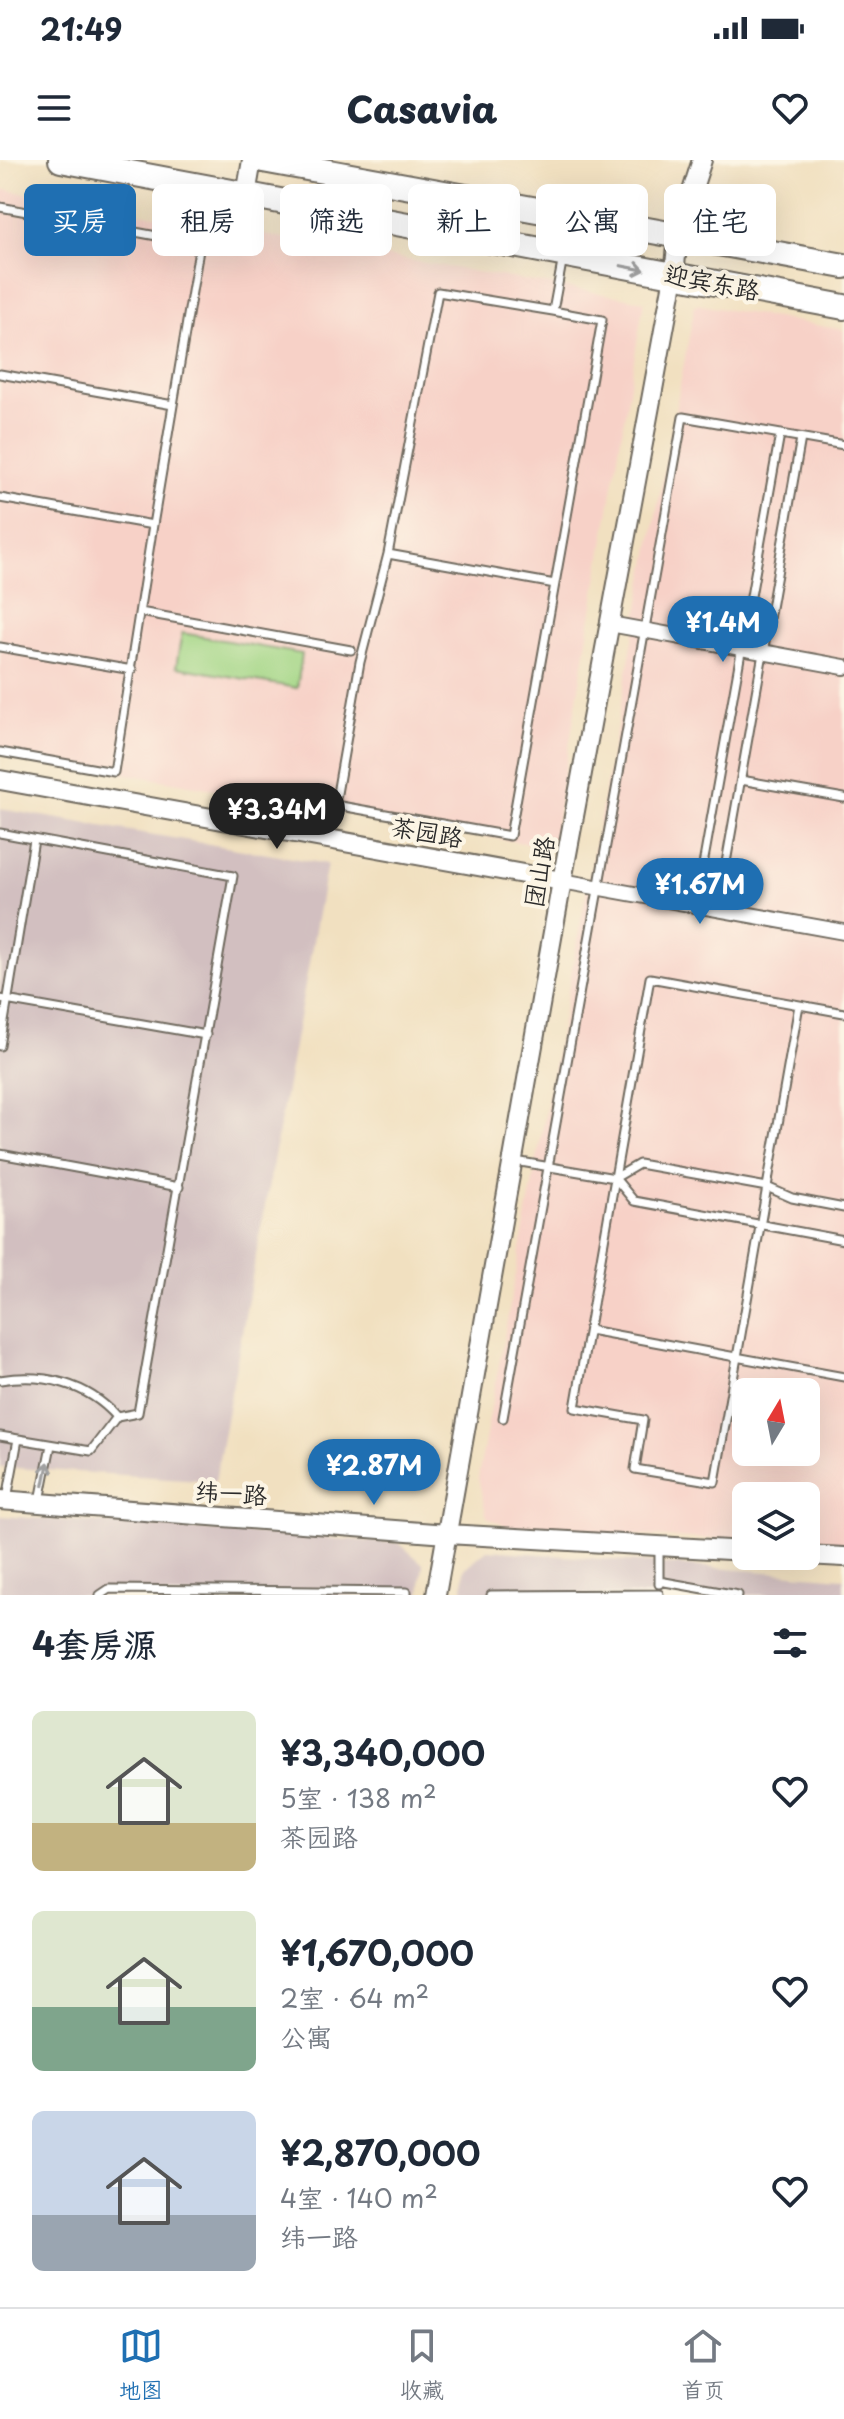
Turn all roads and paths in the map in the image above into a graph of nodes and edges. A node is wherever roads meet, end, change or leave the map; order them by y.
1 (61, 160) edge
2 (252, 160) edge
3 (263, 160) edge
4 (702, 160) edge
5 (188, 184) edge
6 (248, 184) edge
7 (694, 184) edge
8 (264, 198) edge
9 (0, 207) edge
10 (664, 232) edge
11 (152, 235) edge
12 (536, 250) edge
13 (776, 253) edge
14 (198, 256) edge
15 (563, 256) edge
16 (568, 256) edge
17 (676, 256) edge
18 (844, 266) edge
19 (674, 276) junction
20 (844, 307) edge
21 (553, 311) junction
22 (0, 374) edge
23 (173, 405) junction
24 (780, 434) junction
25 (801, 438) junction
26 (844, 445) edge
27 (0, 498) edge
28 (153, 525) junction
29 (388, 554) junction
30 (555, 584) junction
31 (140, 612) junction
32 (610, 624) junction
33 (645, 630) junction
34 (0, 647) edge
35 (742, 648) junction
36 (351, 650) dead end
37 (763, 652) junction
38 (844, 667) edge
39 (132, 670) junction
40 (0, 752) edge
41 (0, 780) edge
42 (741, 780) junction
43 (844, 798) edge
44 (0, 833) edge
45 (34, 840) junction
46 (562, 881) junction
47 (599, 888) junction
48 (696, 906) junction
49 (718, 910) junction
50 (844, 932) edge
51 (4, 1000) edge
52 (799, 1005) junction
53 (844, 1013) edge
54 (206, 1035) junction
55 (0, 1046) edge
56 (0, 1154) edge
57 (515, 1161) junction
58 (548, 1167) junction
59 (615, 1178) junction
60 (179, 1187) junction
61 (767, 1187) junction
62 (844, 1208) edge
63 (760, 1225) junction
64 (844, 1240) edge
65 (589, 1330) junction
66 (737, 1357) junction
67 (844, 1377) edge
68 (0, 1380) edge
69 (117, 1417) junction
70 (503, 1418) dead end
71 (0, 1436) edge
72 (18, 1439) junction
73 (51, 1445) junction
74 (3, 1501) edge
75 (40, 1504) junction
76 (447, 1534) junction
77 (659, 1546) junction
78 (732, 1550) edge
79 (820, 1556) edge
80 (844, 1557) edge
81 (659, 1581) junction
82 (100, 1595) edge
83 (407, 1595) edge
84 (436, 1595) edge
85 (491, 1595) edge
86 (659, 1595) edge
87 (738, 1595) edge

1 - 5 highway, 迎宾东路
2 - 6 street
3 - 10 highway, 迎宾东路
4 - 7 street, 团山路
8 - 12 highway, 迎宾东路
9 - 11 lane
13 - 18 highway, 迎宾东路
14 - 23 lane
15 - 21 lane
16 -> 19 highway, 迎宾东路
17 - 19 street, 团山路
19 - 20 highway, 迎宾东路
19 - 32 street, 团山路
21 - 29 lane
21 - 30 lane
22 - 23 lane
23 - 28 lane
24 - 25 lane
24 - 33 lane
24 - 35 lane
25 - 26 lane
25 - 37 lane
27 - 28 lane
28 - 31 lane
29 - 30 lane
29 - 30 lane
31 - 36 lane
31 - 39 lane
32 - 33 street
32 - 46 street, 团山路
33 - 35 street
33 - 47 lane
34 - 39 lane
35 - 37 street
35 - 48 lane
37 - 38 street
37 - 42 lane
39 - 40 lane
41 - 46 street, 茶园路
42 - 43 lane
42 - 49 lane
44 - 45 lane
45 - 51 lane
45 - 54 lane
46 - 47 street
46 - 57 street, 团山路
47 - 48 street
47 - 58 lane
48 - 49 street
49 - 50 street
51 - 54 lane
51 - 55 lane
52 - 53 lane
52 - 59 lane
52 - 61 lane
54 - 60 lane
56 - 60 lane
57 - 58 lane
57 - 76 street, 团山路
58 - 59 lane
58 - 70 lane
59 - 61 lane
59 - 63 lane
59 - 65 lane
60 - 69 lane
61 - 62 lane
61 - 63 lane
63 - 64 lane
63 - 66 lane
65 - 66 lane
65 - 66 lane
66 - 67 lane
68 - 69 lane
69 - 73 lane
71 - 72 lane
72 - 73 lane
72 - 74 lane
75 -> 73 lane
74 - 75 street, 纬一路
75 - 76 street, 纬一路
76 - 77 street, 纬一路
76 - 84 street, 团山路
77 - 78 street, 纬一路
77 - 81 lane
79 - 80 street
81 - 86 lane
81 - 87 lane
82 - 83 lane
85 - 86 lane

